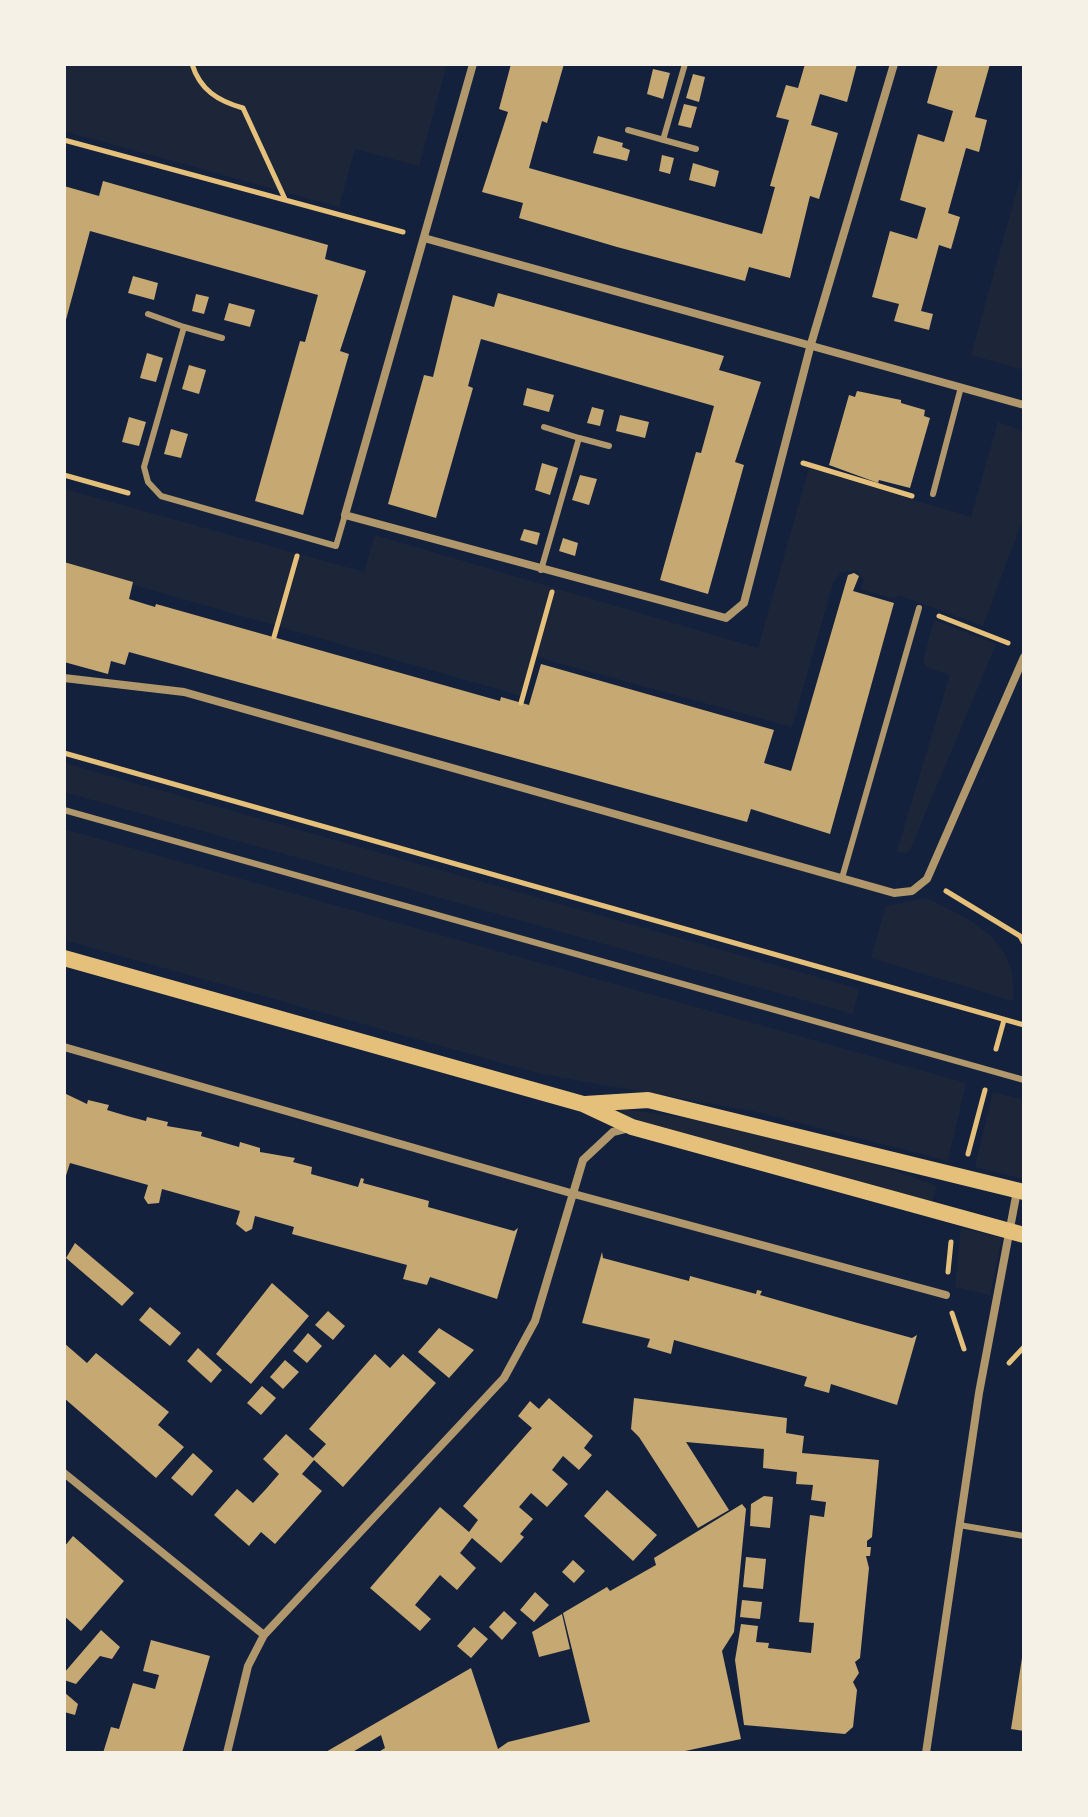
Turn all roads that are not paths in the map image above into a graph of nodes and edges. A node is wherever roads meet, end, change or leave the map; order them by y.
1 (473, 64) edge
2 (685, 64) edge
3 (894, 64) edge
4 (628, 130) dead end
5 (663, 140) junction
6 (696, 149) dead end
7 (424, 238) junction
8 (148, 314) dead end
9 (184, 327) junction
10 (222, 338) dead end
11 (811, 344) junction
12 (961, 387) junction
13 (1024, 405) edge
14 (544, 427) dead end
15 (579, 438) junction
16 (609, 446) dead end
17 (933, 494) road end
18 (345, 515) junction
19 (541, 570) junction
20 (919, 608) road end
21 (1024, 657) edge
22 (64, 678) edge
23 (64, 810) edge
24 (842, 878) junction
25 (64, 958) edge
26 (64, 1047) edge
27 (1024, 1080) edge
28 (583, 1104) junction
29 (632, 1127) junction
30 (1021, 1191) edge
31 (574, 1194) junction
32 (1017, 1233) edge
33 (946, 1295) dead end
34 (64, 1473) edge
35 (959, 1525) junction
36 (1024, 1536) edge
37 (264, 1635) junction
38 (227, 1753) edge
39 (926, 1753) edge

1 - 7 street
2 - 5 lane
3 - 11 street
4 - 5 lane
5 - 6 lane
7 - 11 street
7 - 18 street
8 - 9 lane
9 - 10 lane
9 - 18 lane
11 - 12 street
11 - 19 street
12 - 13 street
12 - 17 lane
14 - 15 lane
15 - 16 lane
15 - 19 lane
18 - 19 street
20 - 24 lane
21 - 24 street
22 - 24 street
23 - 27 lane
25 - 28 main road
26 - 31 street
28 - 29 main road
28 - 30 main road
29 - 31 street
29 - 32 main road
30 - 32 street
31 - 33 street
31 - 37 street
32 - 35 street
34 - 37 street
35 - 36 lane
35 - 39 street
37 - 38 street

